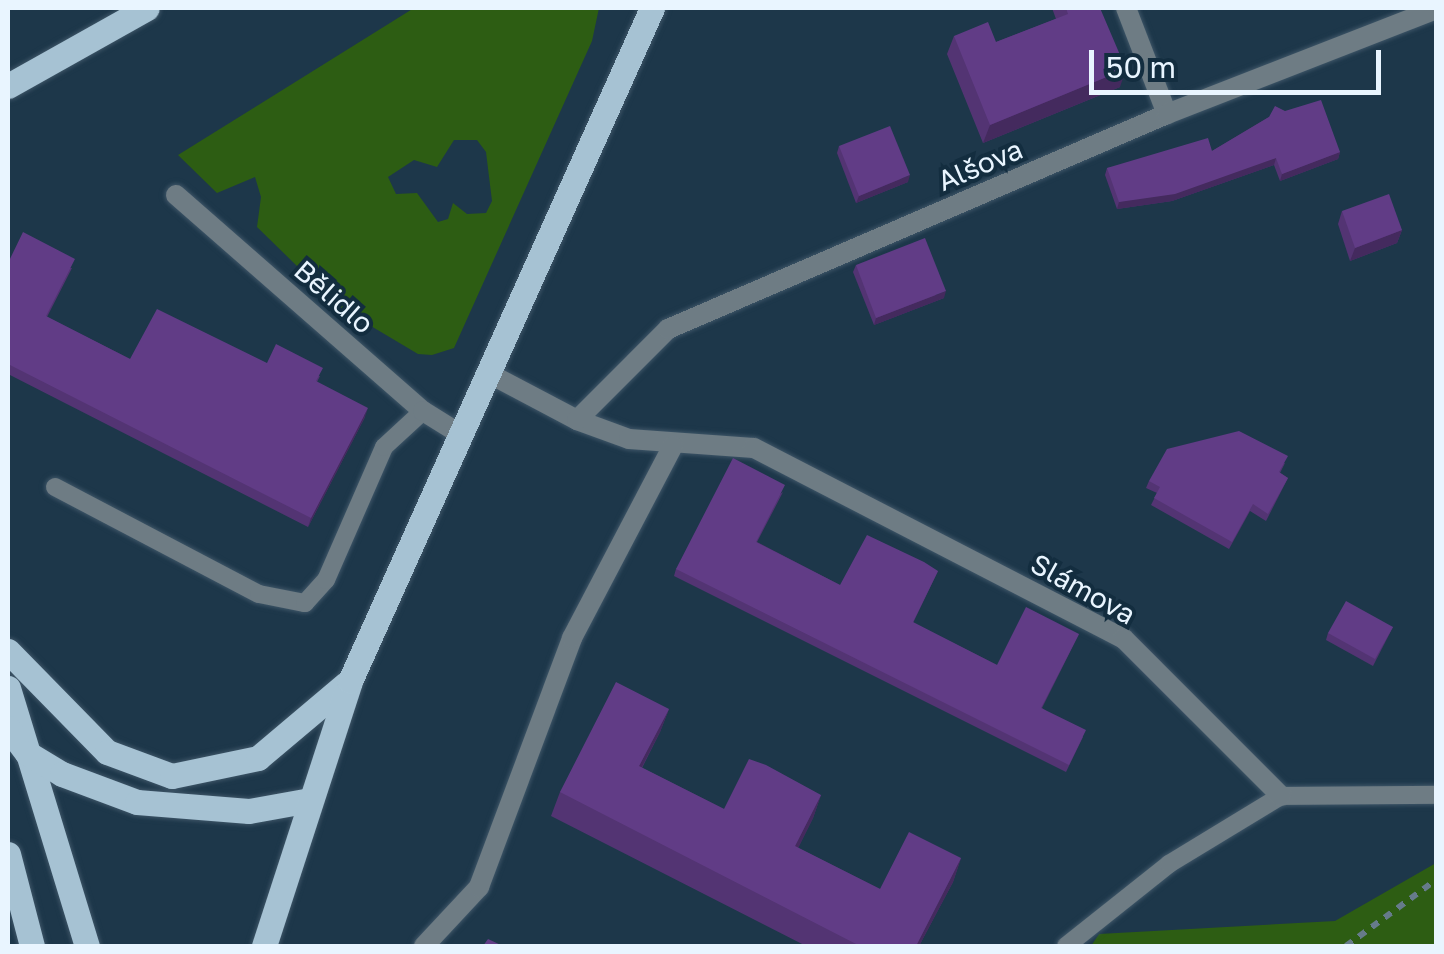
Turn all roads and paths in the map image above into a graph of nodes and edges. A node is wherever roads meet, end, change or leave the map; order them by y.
1 (147, 8) edge
2 (641, 8) edge
3 (652, 8) edge
4 (1126, 8) edge
5 (1436, 9) edge
6 (636, 36) junction
7 (8, 86) edge
8 (1167, 114) junction
9 (176, 196) dead end
10 (488, 373) junction
11 (423, 411) junction
12 (576, 420) junction
13 (460, 434) junction
14 (673, 446) junction
15 (55, 488) dead end
16 (8, 651) edge
17 (350, 681) junction
18 (8, 688) edge
19 (8, 728) edge
20 (27, 753) junction
21 (1436, 795) edge
22 (1281, 796) junction
23 (310, 800) junction
24 (8, 854) edge
25 (1436, 880) edge
26 (32, 946) edge
27 (87, 946) edge
28 (264, 946) edge
29 (424, 946) edge
30 (1066, 946) edge
31 (1346, 946) edge

1 - 7 main road
2 - 6 main road
3 - 6 main road
4 - 8 street
5 - 8 street, Alšova
6 - 10 main road
8 - 12 street, Alšova
9 - 11 street, Bělidlo
10 - 12 street, Slámova
10 - 13 main road
11 - 13 street, Bělidlo
11 - 15 lane
12 - 14 street, Slámova
13 - 17 main road
14 - 22 street, Slámova
14 - 29 street
16 - 17 main road
17 - 23 main road
18 - 20 main road
19 - 20 main road
20 - 23 main road
20 - 27 main road
21 - 22 lane
22 - 30 lane
23 - 28 main road
24 - 26 main road
25 - 31 path

